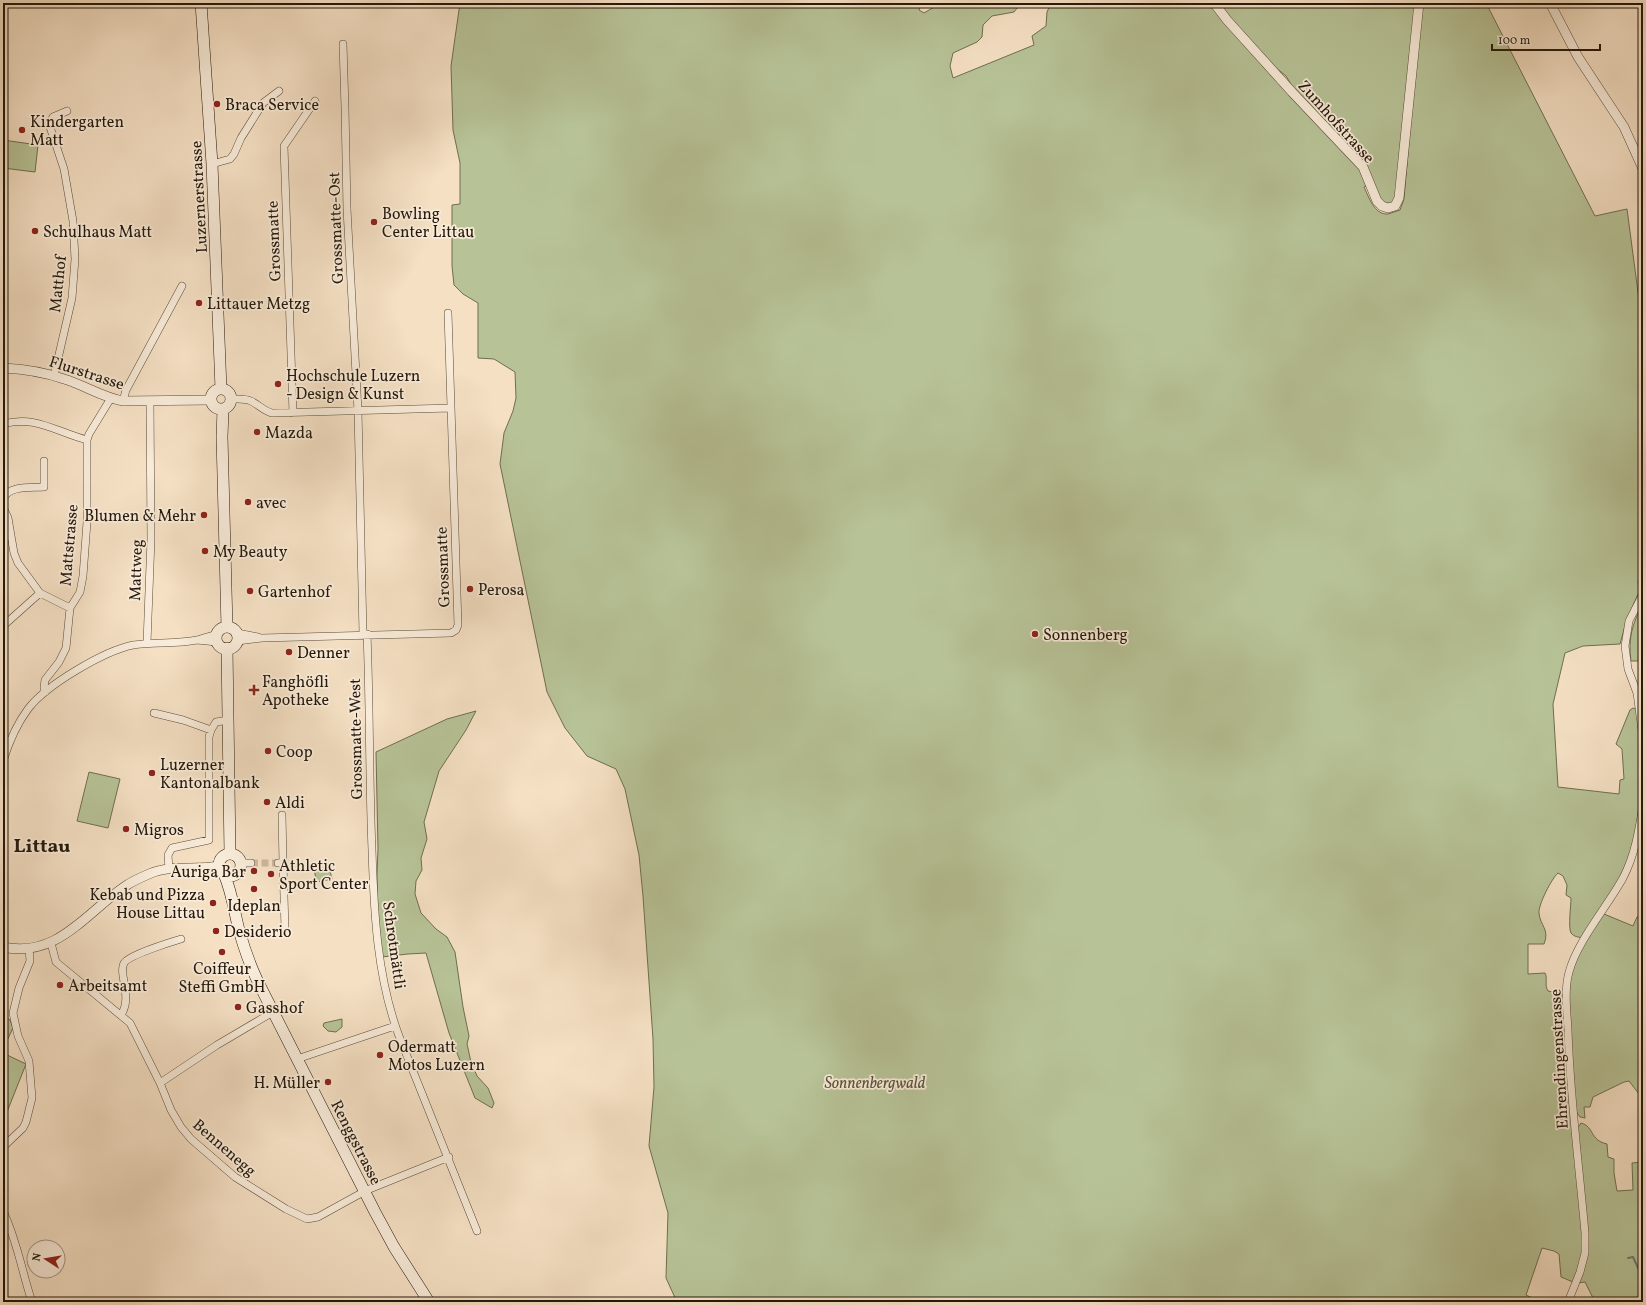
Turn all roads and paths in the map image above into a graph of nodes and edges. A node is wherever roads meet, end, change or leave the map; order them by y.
1 (201, 3) edge
2 (1214, 3) edge
3 (1419, 3) edge
4 (1550, 3) edge
5 (343, 44) dead end
6 (279, 91) dead end
7 (315, 101) dead end
8 (67, 111) dead end
9 (212, 164) junction
10 (1643, 169) edge
11 (182, 286) dead end
12 (448, 313) dead end
13 (3, 368) edge
14 (54, 376) junction
15 (221, 389) junction
16 (111, 398) junction
17 (232, 399) junction
18 (211, 400) junction
19 (123, 401) junction
20 (150, 401) junction
21 (451, 408) junction
22 (223, 410) junction
23 (358, 411) junction
24 (293, 413) junction
25 (3, 424) edge
26 (86, 440) junction
27 (44, 461) dead end
28 (3, 499) edge
29 (3, 507) edge
30 (40, 593) junction
31 (1643, 594) edge
32 (70, 608) junction
33 (3, 626) edge
34 (227, 627) junction
35 (365, 634) junction
36 (237, 637) junction
37 (217, 638) junction
38 (147, 643) junction
39 (227, 648) junction
40 (45, 692) junction
41 (154, 713) dead end
42 (229, 720) junction
43 (211, 730) junction
44 (1643, 738) edge
45 (3, 761) edge
46 (1643, 805) edge
47 (282, 815) dead end
48 (371, 819) joint
49 (230, 854) junction
50 (243, 866) junction
51 (169, 869) junction
52 (221, 870) junction
53 (234, 902) junction
54 (285, 929) dead end
55 (181, 939) dead end
56 (51, 942) junction
57 (3, 946) edge
58 (29, 948) junction
59 (273, 1012) junction
60 (121, 1015) junction
61 (396, 1026) junction
62 (297, 1059) junction
63 (160, 1083) junction
64 (3, 1147) edge
65 (449, 1157) junction
66 (364, 1192) junction
67 (3, 1211) edge
68 (477, 1231) dead end
69 (32, 1302) edge
70 (429, 1302) edge
71 (1568, 1302) edge

1 - 9 main road, Luzernerstrasse
2 - 3 street, Zumhofstrasse
4 - 10 street
5 - 23 street, Grossmatte-Ost
6 - 9 street
7 - 24 street, Grossmatte
8 - 14 street, Matthof
9 - 15 main road, Luzernerstrasse
11 - 19 street
12 - 21 street, Grossmatte
13 - 14 street, Flurstrasse
14 - 16 street, Flurstrasse
15 - 17 main road
15 - 18 main road
16 - 19 street, Flurstrasse
16 - 26 street, Mattstrasse
17 - 22 main road
17 - 24 street
18 - 20 street, Flurstrasse
18 - 22 main road
19 - 20 street, Flurstrasse
20 - 38 street, Mattweg
21 - 23 street
21 - 35 street, Grossmatte
22 - 34 main road
23 - 24 street
23 - 35 street
25 - 26 street
26 - 32 street, Mattstrasse
27 - 28 street
29 - 30 street
30 - 32 street
30 - 33 street
31 - 44 street
32 - 40 street, Mattstrasse
34 - 36 main road
34 - 37 main road
35 - 36 street, Grossmatte
35 - 48 street, Grossmatte-West
36 - 39 main road
37 - 38 street
37 - 39 main road
38 - 40 street
39 - 42 main road
40 - 45 street
41 - 43 street
42 - 43 street
42 - 49 main road
43 - 51 street
46 - 71 street, Ehrendingenstrasse
47 - 54 street
48 - 61 street, Schrotmättli
49 - 50 main road
49 - 52 main road
50 - 52 main road
50 - 53 main road, Renggstrasse
51 - 52 street
51 - 56 street
52 - 53 main road, Renggstrasse
53 - 59 main road, Renggstrasse
55 - 60 street
56 - 58 street
56 - 60 street, Bennenegg
57 - 58 street
58 - 64 street
59 - 62 main road, Renggstrasse
59 - 63 street
60 - 63 street, Bennenegg
61 - 62 street
61 - 65 street, Schrotmättli
62 - 66 main road, Renggstrasse
63 - 66 street, Bennenegg
65 - 66 street
65 - 68 street, Schrotmättli
66 - 70 main road, Renggstrasse
67 - 69 street

